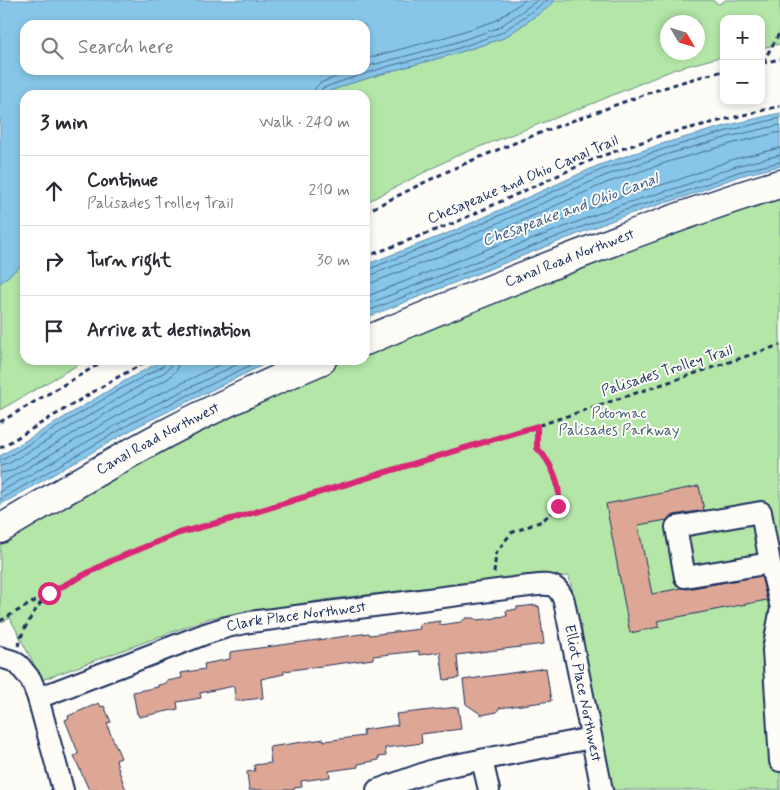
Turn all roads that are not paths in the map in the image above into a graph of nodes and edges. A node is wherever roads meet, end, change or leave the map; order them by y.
1 (780, 184) edge
2 (370, 339) edge
3 (311, 365) edge
4 (0, 529) edge
5 (770, 563) junction
6 (562, 597) joint
7 (780, 604) edge
8 (780, 613) edge
9 (7, 659) edge
10 (38, 698) junction
11 (591, 738) junction
12 (482, 760) junction
13 (780, 761) edge
14 (60, 789) edge
15 (376, 790) edge
16 (489, 790) edge
17 (602, 790) edge

1 - 2 highway, Canal Road Northwest
3 - 4 highway, Canal Road Northwest
5 - 5 street
5 - 7 street
6 - 10 street, Clark Place Northwest
6 - 11 street, Elliot Place Northwest
8 - 13 street
9 - 10 street
10 - 14 street
11 - 12 street
11 - 17 street, Elliot Place Northwest
12 - 15 street
12 - 16 street

